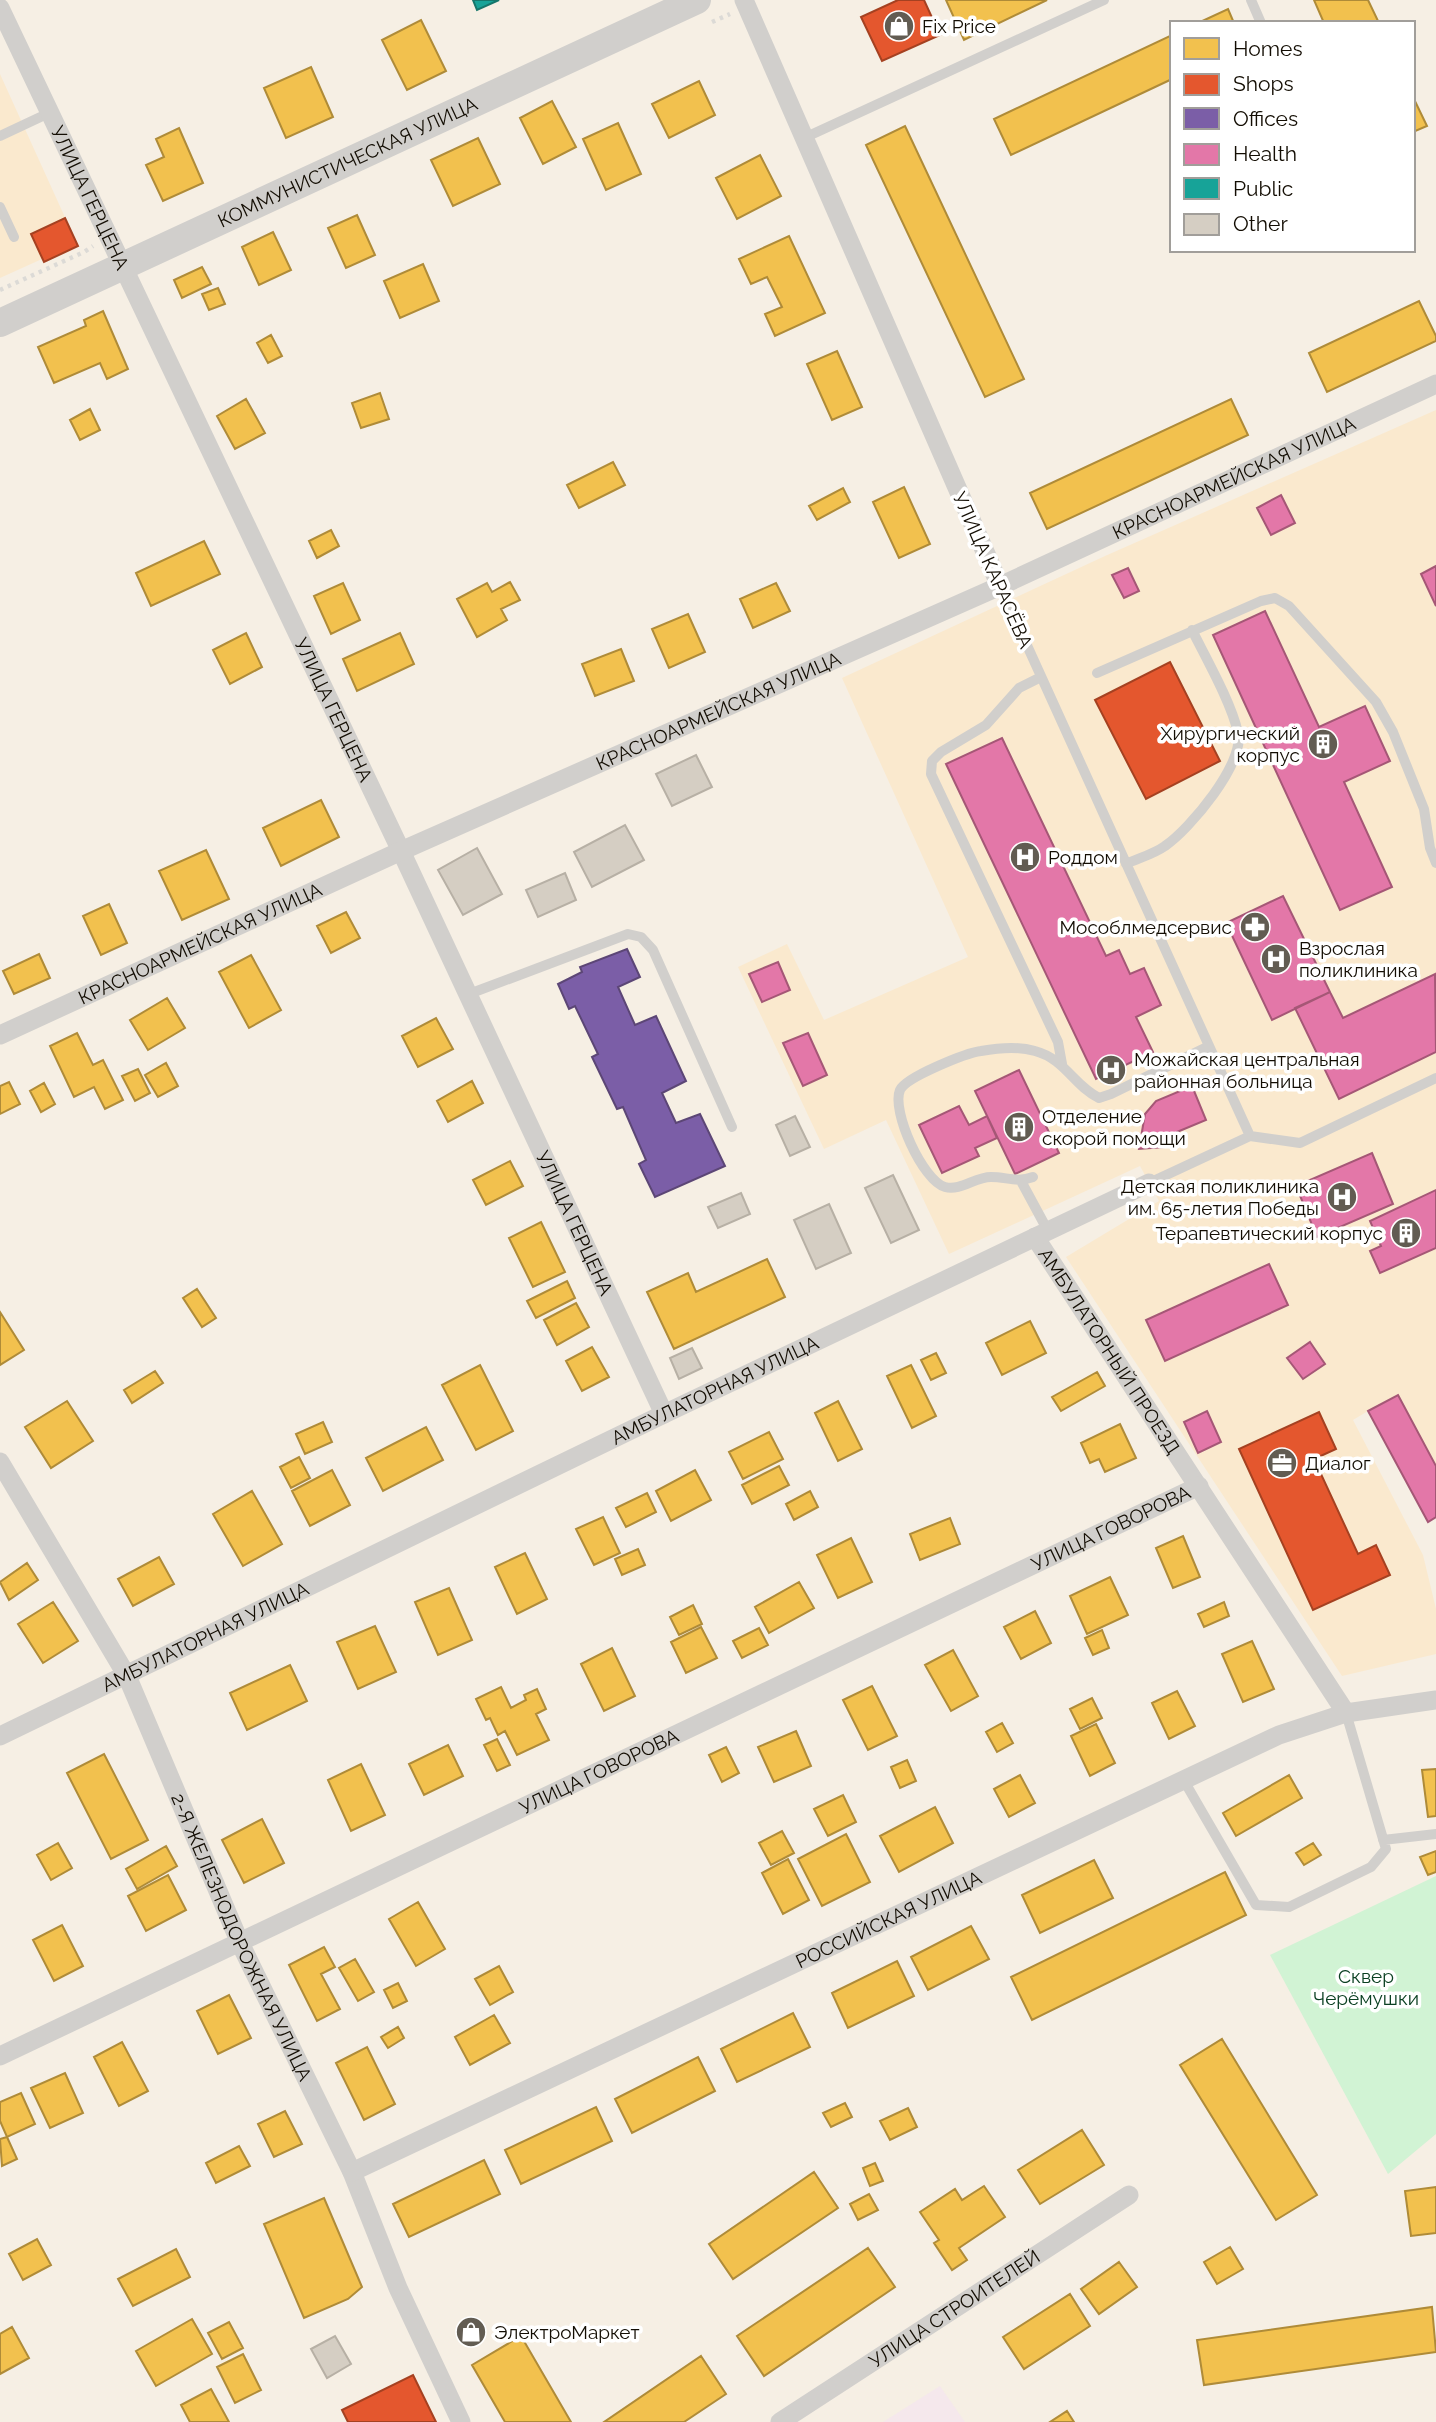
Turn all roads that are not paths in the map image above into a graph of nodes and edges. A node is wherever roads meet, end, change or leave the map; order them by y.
1 (697, 0) edge
2 (744, 0) edge
3 (1104, 0) edge
4 (1251, 0) edge
5 (0, 8) edge
6 (1260, 21) edge
7 (49, 113) junction
8 (0, 136) edge
9 (803, 138) junction
10 (0, 207) edge
11 (14, 237) dead end
12 (122, 267) junction
13 (0, 323) edge
14 (1436, 384) edge
15 (1000, 586) junction
16 (1192, 630) junction
17 (1097, 673) dead end
18 (1041, 677) junction
19 (401, 851) junction
20 (1436, 863) edge
21 (1126, 864) junction
22 (468, 994) junction
23 (0, 1035) edge
24 (1209, 1046) junction
25 (1062, 1064) junction
26 (1436, 1078) edge
27 (732, 1127) dead end
28 (1250, 1136) junction
29 (1033, 1177) dead end
30 (1021, 1181) junction
31 (1149, 1183) joint
32 (1042, 1234) junction
33 (664, 1414) junction
34 (0, 1462) edge
35 (1199, 1486) junction
36 (127, 1676) junction
37 (1436, 1700) edge
38 (1346, 1713) junction
39 (0, 1736) edge
40 (1183, 1779) junction
41 (1436, 1834) edge
42 (1383, 1840) junction
43 (240, 1942) junction
44 (0, 2056) edge
45 (352, 2172) junction
46 (1129, 2195) dead end
47 (461, 2422) edge
48 (780, 2422) edge

1 - 12 main road, КОММУНИСТИЧЕСКАЯ УЛИЦА
2 - 9 street, УЛИЦА КАРАСЁВА
3 - 9 lane
4 - 6 lane
5 - 7 street, УЛИЦА ГЕРЦЕНА
7 - 8 lane
7 - 12 street, УЛИЦА ГЕРЦЕНА
9 - 15 street, УЛИЦА КАРАСЁВА
10 - 11 lane
12 - 13 main road, КОММУНИСТИЧЕСКАЯ УЛИЦА
12 - 19 street, УЛИЦА ГЕРЦЕНА
14 - 15 street, КРАСНОАРМЕЙСКАЯ УЛИЦА
15 - 18 lane, УЛИЦА КАРАСЁВА
15 - 19 street, КРАСНОАРМЕЙСКАЯ УЛИЦА
16 - 17 lane
16 - 20 lane
16 - 21 lane
18 - 21 lane, УЛИЦА КАРАСЁВА
18 - 25 lane
19 - 22 street, УЛИЦА ГЕРЦЕНА
19 - 23 street, КРАСНОАРМЕЙСКАЯ УЛИЦА
21 - 24 lane, УЛИЦА КАРАСЁВА
22 - 27 lane
22 - 33 street, УЛИЦА ГЕРЦЕНА
24 - 25 lane
24 - 28 lane, УЛИЦА КАРАСЁВА
25 - 30 lane
26 - 28 lane
28 - 31 lane, АМБУЛАТОРНАЯ УЛИЦА
29 - 30 lane
30 - 32 lane
31 - 32 street, АМБУЛАТОРНАЯ УЛИЦА
32 - 33 street, АМБУЛАТОРНАЯ УЛИЦА
32 - 35 street, АМБУЛАТОРНЫЙ ПРОЕЗД
33 - 36 street, АМБУЛАТОРНАЯ УЛИЦА
34 - 36 street, 2-Я ЖЕЛЕЗНОДОРОЖНАЯ УЛИЦА
35 - 38 street, АМБУЛАТОРНЫЙ ПРОЕЗД
35 - 43 street, УЛИЦА ГОВОРОВА
36 - 39 street, АМБУЛАТОРНАЯ УЛИЦА
36 - 43 street, 2-Я ЖЕЛЕЗНОДОРОЖНАЯ УЛИЦА
37 - 38 street, РОССИЙСКАЯ УЛИЦА
38 - 40 street, РОССИЙСКАЯ УЛИЦА
38 - 42 lane
40 - 42 lane
40 - 45 street, РОССИЙСКАЯ УЛИЦА
41 - 42 lane
43 - 44 street, УЛИЦА ГОВОРОВА
43 - 45 street, 2-Я ЖЕЛЕЗНОДОРОЖНАЯ УЛИЦА
45 - 47 street, 2-Я ЖЕЛЕЗНОДОРОЖНАЯ УЛИЦА
46 - 48 street, УЛИЦА СТРОИТЕЛЕЙ

